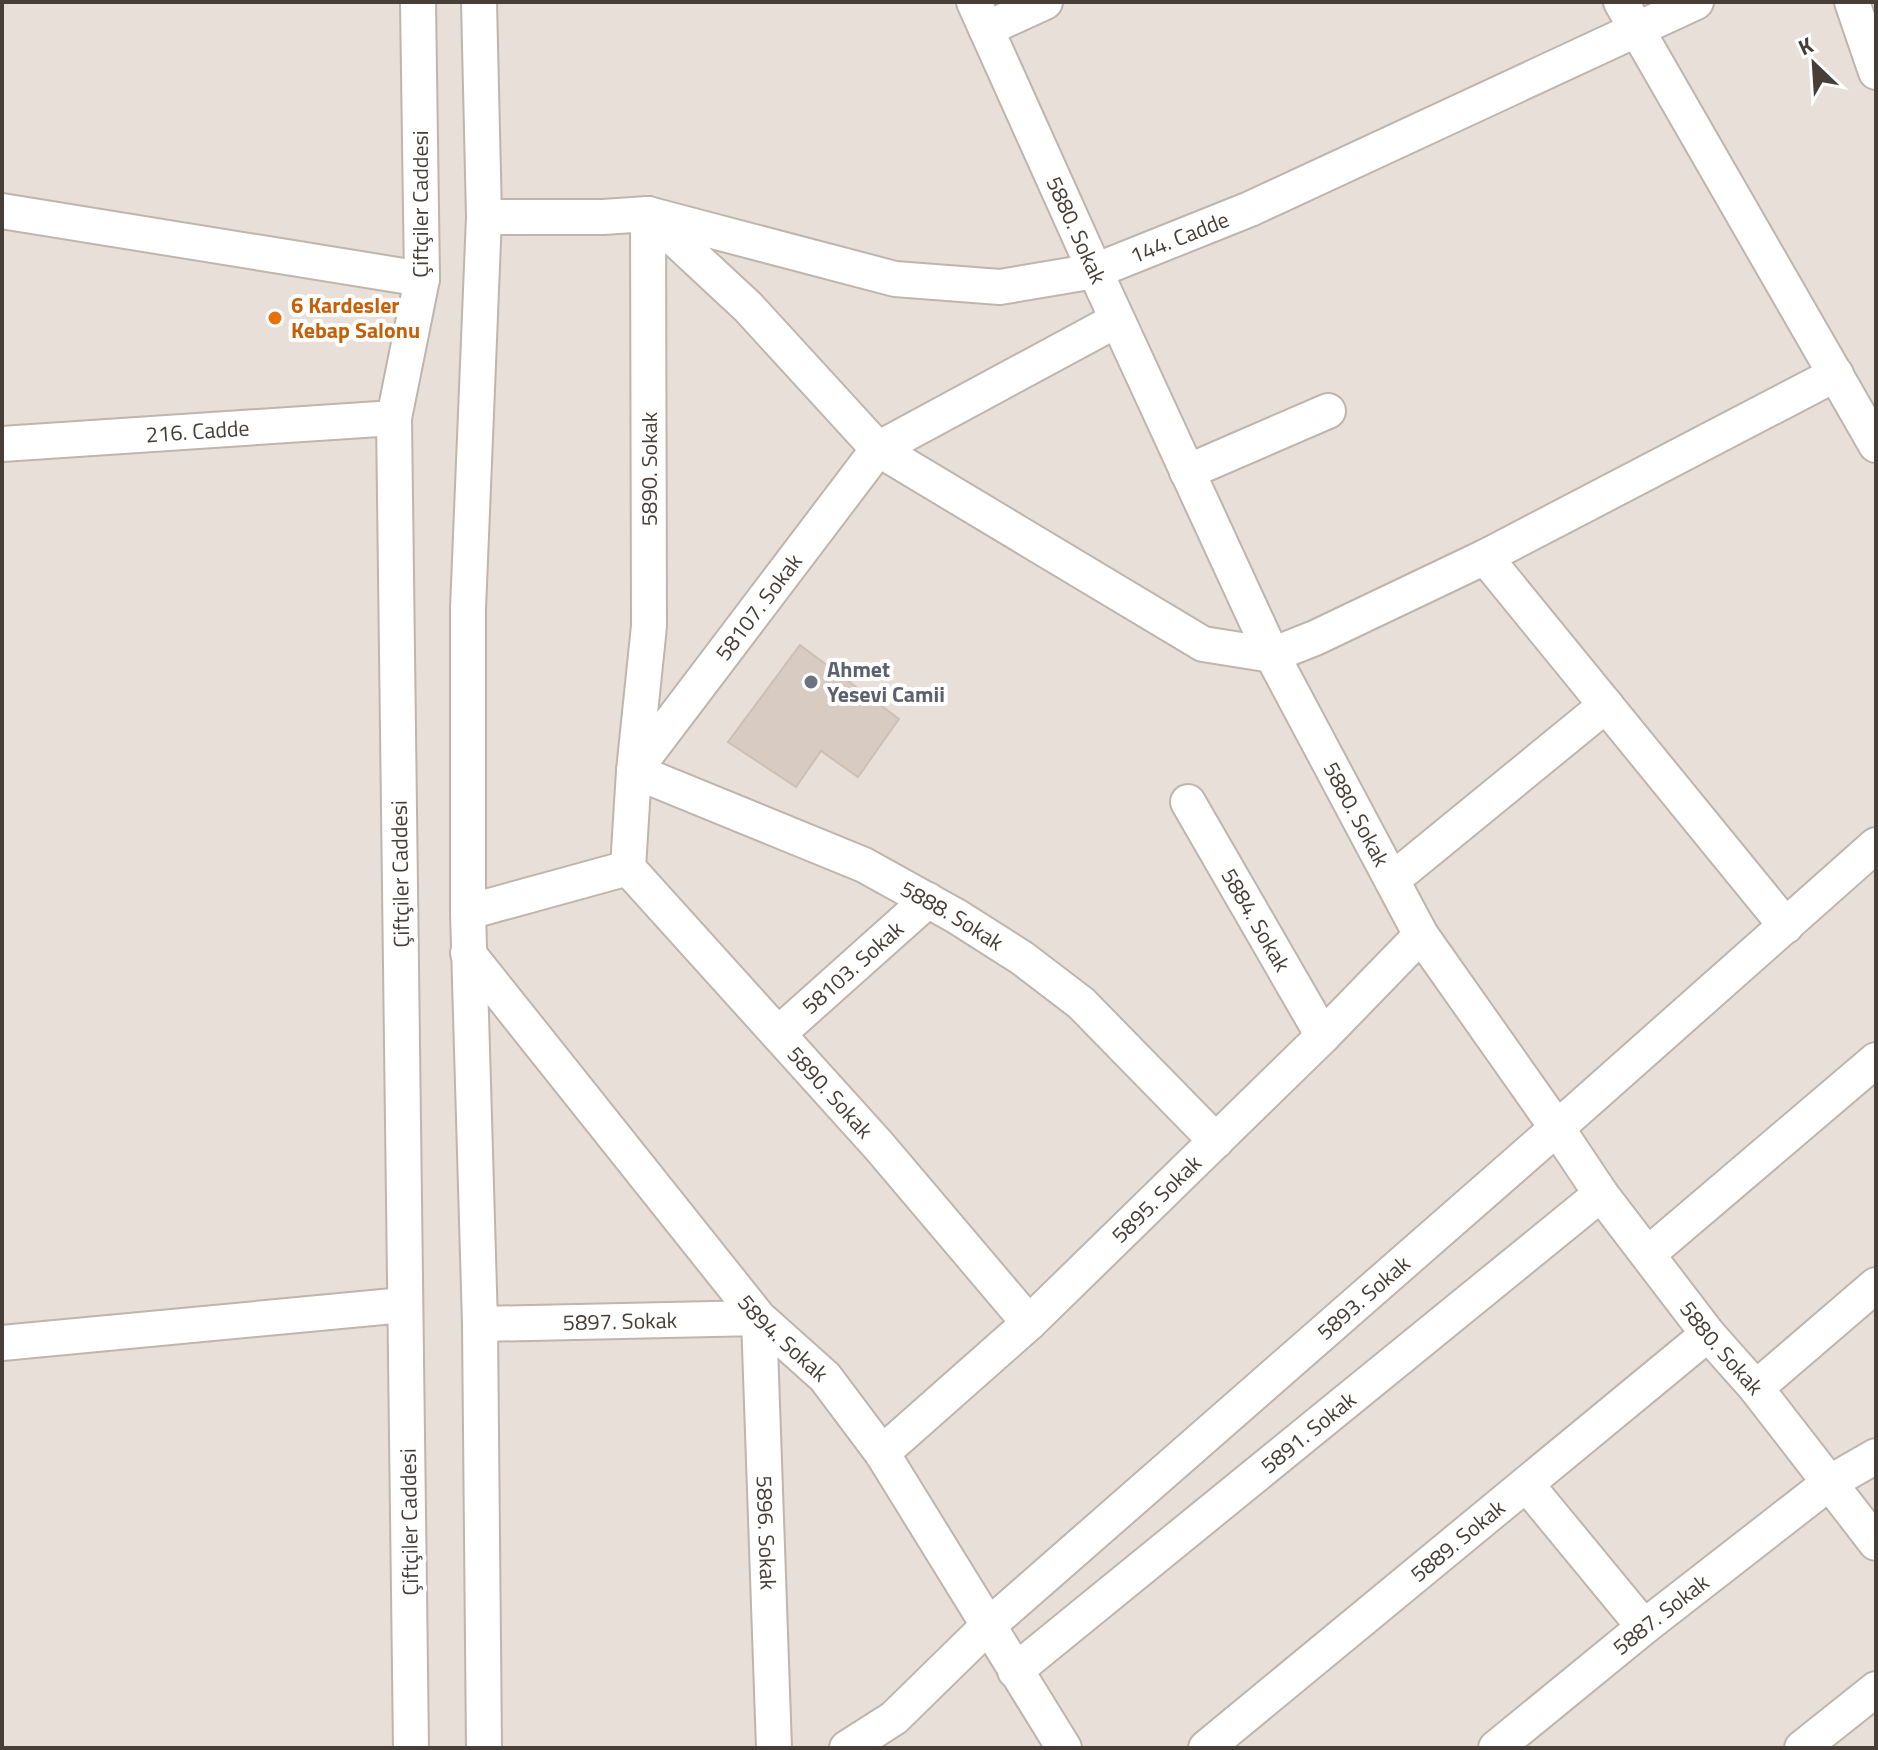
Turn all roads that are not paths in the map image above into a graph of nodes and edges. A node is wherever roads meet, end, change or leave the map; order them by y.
1 (417, 2) edge
2 (479, 2) edge
3 (1045, 2) edge
4 (1696, 2) edge
5 (1852, 2) edge
6 (980, 16) edge
7 (1630, 16) edge
8 (1876, 72) edge
9 (2, 211) edge
10 (648, 214) junction
11 (484, 217) junction
12 (1095, 271) junction
13 (422, 279) junction
14 (1117, 320) junction
15 (1836, 374) junction
16 (1328, 411) dead end
17 (394, 418) junction
18 (2, 444) edge
19 (1876, 445) edge
20 (878, 449) junction
21 (1187, 472) junction
22 (1485, 557) junction
23 (1272, 655) junction
24 (1606, 705) junction
25 (634, 771) junction
26 (1188, 802) dead end
27 (1876, 845) edge
28 (628, 868) junction
29 (1392, 880) junction
30 (928, 900) junction
31 (468, 912) junction
32 (1786, 926) junction
33 (1421, 935) junction
34 (468, 953) junction
35 (778, 1034) junction
36 (1323, 1036) junction
37 (1876, 1060) edge
38 (1557, 1128) junction
39 (1216, 1141) junction
40 (1601, 1194) junction
41 (1648, 1254) junction
42 (1876, 1285) edge
43 (404, 1305) junction
44 (759, 1318) junction
45 (1029, 1323) junction
46 (480, 1324) junction
47 (1708, 1334) junction
48 (2, 1343) edge
49 (1756, 1388) junction
50 (882, 1453) junction
51 (1876, 1456) edge
52 (1829, 1483) junction
53 (1527, 1485) junction
54 (1876, 1543) edge
55 (988, 1626) junction
56 (1644, 1627) junction
57 (1015, 1671) junction
58 (1876, 1689) edge
59 (411, 1748) edge
60 (484, 1748) edge
61 (774, 1748) edge
62 (847, 1748) edge
63 (1064, 1748) edge
64 (1206, 1748) edge
65 (1496, 1748) edge
66 (1802, 1748) edge

1 - 13 street, Çiftçiler Caddesi
2 - 11 street
3 - 6 street
4 - 7 street, 144. Cadde
5 - 8 street
6 - 12 street, 5880. Sokak
7 - 12 street, 144. Cadde
7 - 15 street
9 - 13 street
10 - 11 street, 144. Cadde
10 - 12 street, 144. Cadde
10 - 20 street
10 - 25 street, 5890. Sokak
11 - 31 street
12 - 14 street, 5880. Sokak
13 - 17 street, Çiftçiler Caddesi
14 - 20 street, 58107. Sokak
14 - 21 street, 5880. Sokak
15 - 19 street
15 - 22 street
16 - 21 street
17 - 18 street, 216. Cadde
17 - 43 street, Çiftçiler Caddesi
20 - 23 street
20 - 25 street, 58107. Sokak
21 - 23 street, 5880. Sokak
22 - 23 street
22 - 24 street
23 - 29 street, 5880. Sokak
24 - 29 street
24 - 32 street
25 - 28 street
25 - 30 street, 5888. Sokak
26 - 36 street, 5884. Sokak
27 - 32 street, 5893. Sokak
28 - 31 street
28 - 35 street, 5890. Sokak
29 - 33 street, 5880. Sokak
30 - 35 street, 58103. Sokak
30 - 39 street, 5888. Sokak
31 - 34 street
32 - 38 street, 5893. Sokak
33 - 36 street, 5895. Sokak
33 - 38 street, 5880. Sokak
34 - 44 street, 5894. Sokak
34 - 46 street
35 - 45 street, 5890. Sokak
36 - 39 street, 5895. Sokak
37 - 41 street
38 - 40 street, 5880. Sokak
38 - 55 street, 5893. Sokak
39 - 45 street, 5895. Sokak
40 - 41 street, 5880. Sokak
40 - 57 street, 5891. Sokak
41 - 47 street, 5880. Sokak
42 - 49 street
43 - 48 street
43 - 59 street, Çiftçiler Caddesi
44 - 46 street, 5897. Sokak
44 - 50 street, 5894. Sokak
44 - 61 street, 5896. Sokak
45 - 50 street, 5895. Sokak
46 - 60 street
47 - 49 street, 5880. Sokak
47 - 53 street, 5889. Sokak
49 - 52 street, 5880. Sokak
50 - 55 street, 5894. Sokak
51 - 52 street, 5887. Sokak
52 - 54 street, 5880. Sokak
52 - 56 street, 5887. Sokak
53 - 56 street
53 - 64 street, 5889. Sokak
55 - 57 street, 5894. Sokak
55 - 62 street, 5893. Sokak
56 - 65 street, 5887. Sokak
57 - 63 street, 5894. Sokak
58 - 66 street

